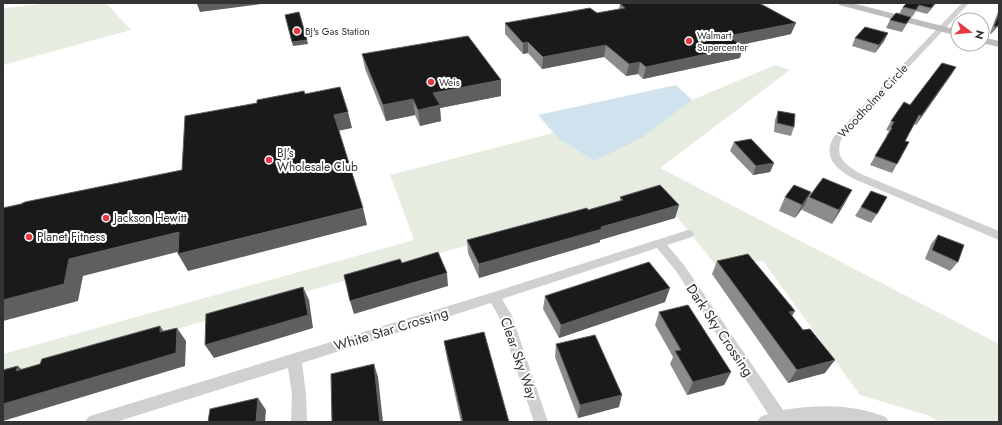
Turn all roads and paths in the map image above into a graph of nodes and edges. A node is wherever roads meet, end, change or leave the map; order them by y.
1 (842, 3) edge
2 (966, 3) edge
3 (941, 29) junction
4 (950, 31) edge
5 (688, 234) dead end
6 (999, 236) edge
7 (660, 243) junction
8 (494, 297) junction
9 (294, 360) junction
10 (772, 420) edge
11 (541, 421) dead end
12 (93, 422) edge
13 (299, 422) edge
14 (881, 422) edge

1 - 3 main road
2 - 3 street, Woodholme Circle
3 - 4 main road
3 - 6 street, Woodholme Circle
5 - 7 street, White Star Crossing
7 - 8 street, White Star Crossing
7 - 10 street, Dark Sky Crossing
8 - 9 street, White Star Crossing
8 - 11 street, Clear Sky Way
9 - 12 street, White Star Crossing
9 - 13 street
10 - 14 street

